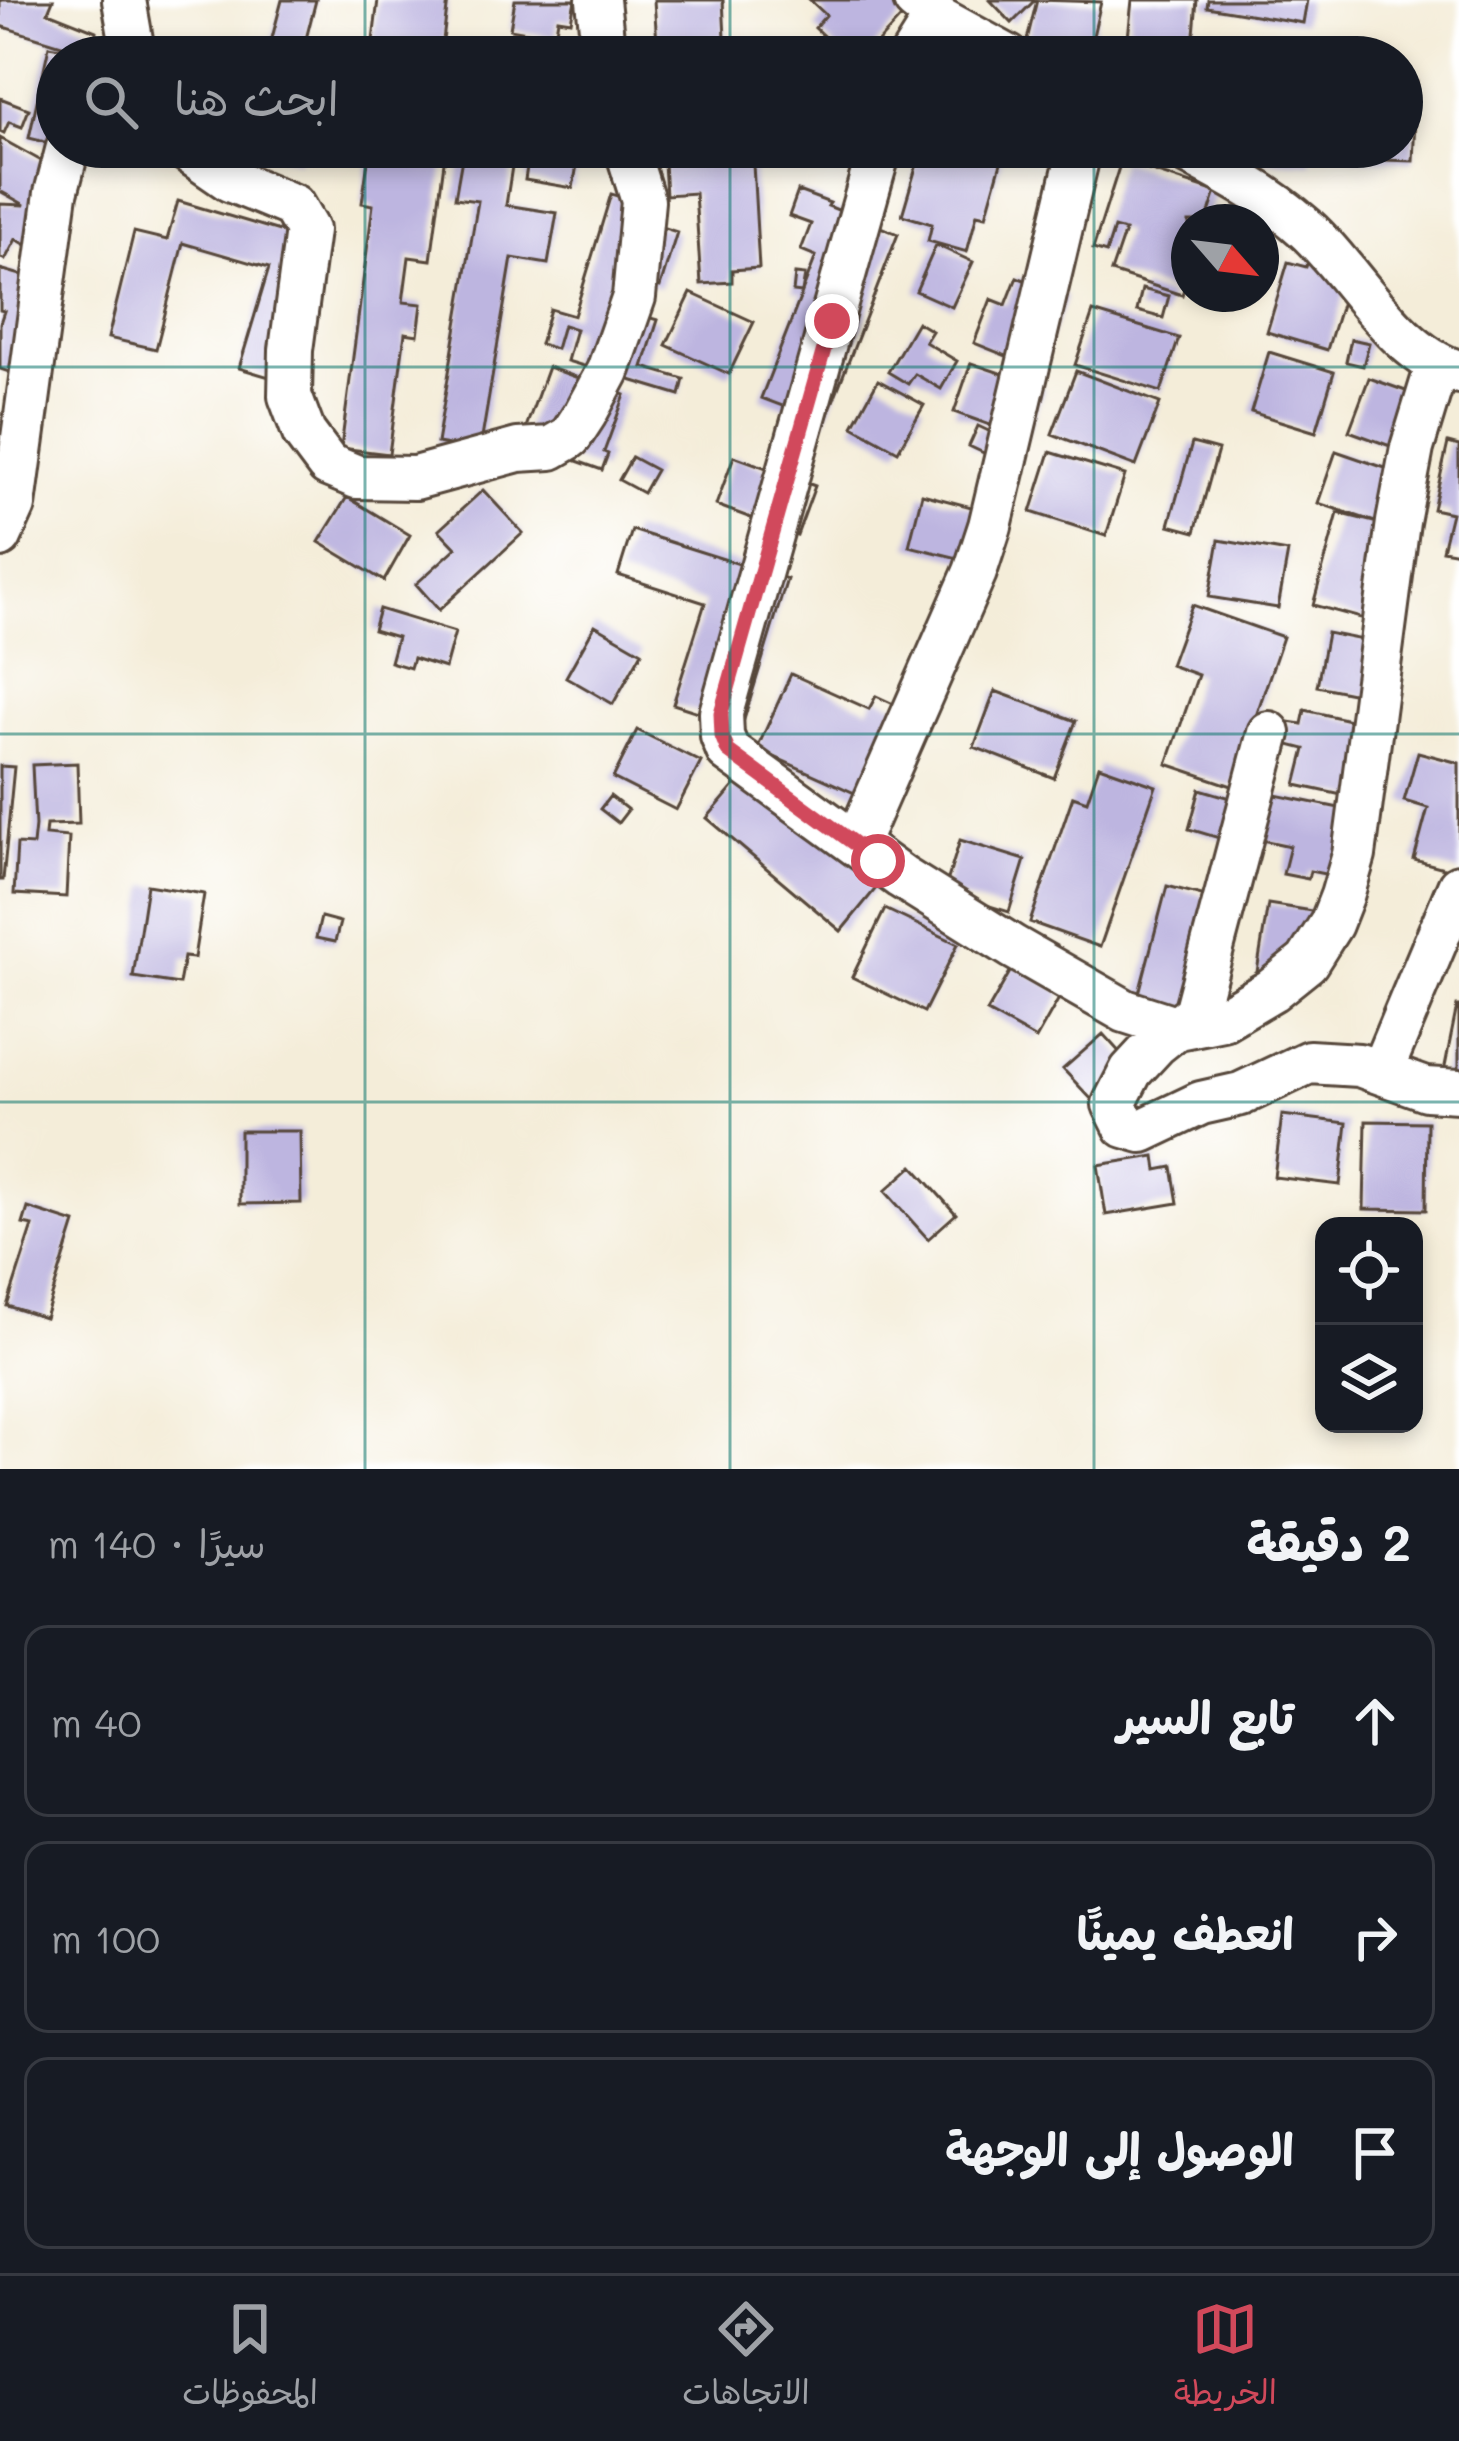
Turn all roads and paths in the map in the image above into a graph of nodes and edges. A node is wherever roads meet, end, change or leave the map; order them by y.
1 (110, 0) edge
2 (124, 0) edge
3 (598, 0) edge
4 (925, 8) edge
5 (105, 36) edge
6 (130, 36) edge
7 (602, 36) edge
8 (973, 36) edge
9 (63, 168) edge
10 (213, 168) edge
11 (633, 168) edge
12 (874, 168) edge
13 (1075, 168) edge
14 (1217, 168) edge
15 (1448, 369) edge
16 (0, 536) edge
17 (1269, 733) dead end
18 (856, 844) junction
19 (1459, 886) edge
20 (1178, 1028) junction
21 (1381, 1072) junction
22 (1459, 1090) edge

1 - 5 street
2 - 6 street
3 - 7 street
4 - 8 street
9 - 16 street
10 - 11 street
12 - 18 street
13 - 18 street
14 - 15 street
15 - 20 street
17 - 20 street
18 - 20 street
19 - 21 street
20 - 21 street
21 - 22 street

